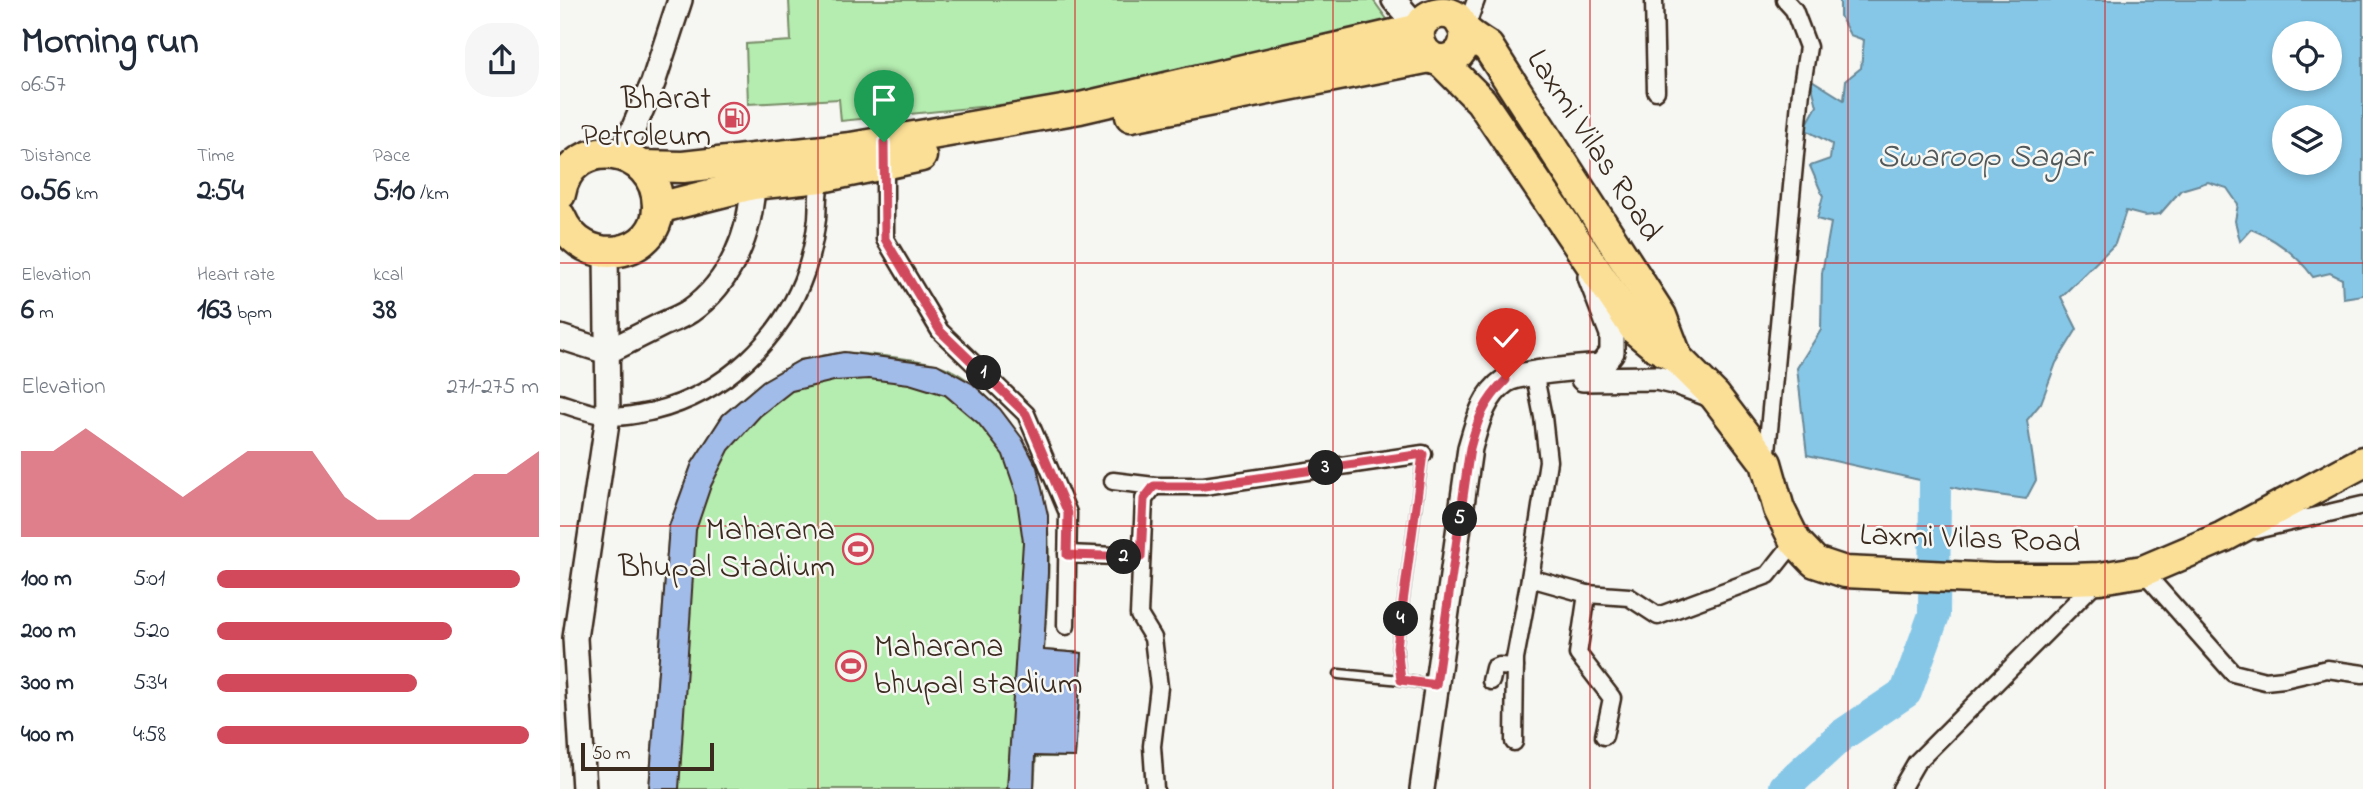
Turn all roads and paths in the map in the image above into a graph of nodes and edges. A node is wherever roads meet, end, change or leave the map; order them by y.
1 (680, 0) edge
2 (1394, 0) edge
3 (1476, 0) edge
4 (1654, 0) edge
5 (1785, 0) edge
6 (1419, 29) junction
7 (1465, 30) junction
8 (1435, 58) junction
9 (1656, 91) dead end
10 (885, 153) junction
11 (632, 160) junction
12 (569, 163) edge
13 (821, 177) junction
14 (753, 184) junction
15 (560, 194) edge
16 (659, 208) junction
17 (560, 217) edge
18 (1576, 239) junction
19 (606, 253) junction
20 (560, 337) edge
21 (607, 352) junction
22 (1677, 358) junction
23 (1536, 382) junction
24 (1492, 395) junction
25 (1715, 396) junction
26 (560, 403) edge
27 (608, 416) junction
28 (1423, 454) joint
29 (1766, 463) junction
30 (2363, 463) edge
31 (1113, 481) dead end
32 (1154, 486) junction
33 (2363, 505) edge
34 (2223, 537) junction
35 (1795, 541) junction
36 (1067, 555) junction
37 (1141, 557) junction
38 (2143, 571) junction
39 (1530, 578) junction
40 (2086, 579) junction
41 (1587, 594) junction
42 (1066, 626) dead end
43 (568, 645) edge
44 (1516, 667) junction
45 (1339, 674) dead end
46 (2363, 674) edge
47 (1401, 680) junction
48 (1491, 681) dead end
49 (1436, 685) junction
50 (1604, 736) dead end
51 (1514, 742) dead end
52 (584, 789) edge
53 (1155, 789) edge
54 (1422, 789) edge
55 (1901, 789) edge

1 - 11 street
2 - 6 street
3 - 7 street
4 - 9 street
5 - 29 street
6 - 7 highway, Laxmi Vilas Road
6 - 8 highway
6 - 10 highway
7 - 8 highway
7 - 22 highway, Laxmi Vilas Road
8 - 10 highway
8 - 18 highway
10 - 11 highway
10 - 13 highway
10 - 36 street
11 - 12 highway
11 - 16 highway
12 - 15 highway
13 - 14 highway
13 - 27 street
14 - 16 highway
14 - 21 street
16 - 19 highway
17 - 19 highway
18 - 22 highway
18 - 24 street
19 - 21 street
20 - 21 street
21 - 27 street
22 - 25 highway, Laxmi Vilas Road
23 - 24 street
23 - 25 street
23 - 39 street
24 - 49 street
25 - 29 highway, Laxmi Vilas Road
26 - 27 street
27 - 43 street
28 - 32 street
28 - 47 lane
29 - 35 highway, Laxmi Vilas Road
30 - 34 highway, Laxmi Vilas Road
31 - 32 street
32 - 37 street
33 - 34 street
34 - 38 highway, Laxmi Vilas Road
35 - 40 highway, Laxmi Vilas Road
35 - 41 street
36 - 37 street
36 - 42 street
37 - 53 street
38 - 40 highway, Laxmi Vilas Road
38 - 46 street
39 - 41 street
39 - 44 street
40 - 55 street
41 - 50 street
43 - 52 street
44 - 48 street
44 - 51 street
45 - 47 lane
47 - 49 lane
49 - 54 street

